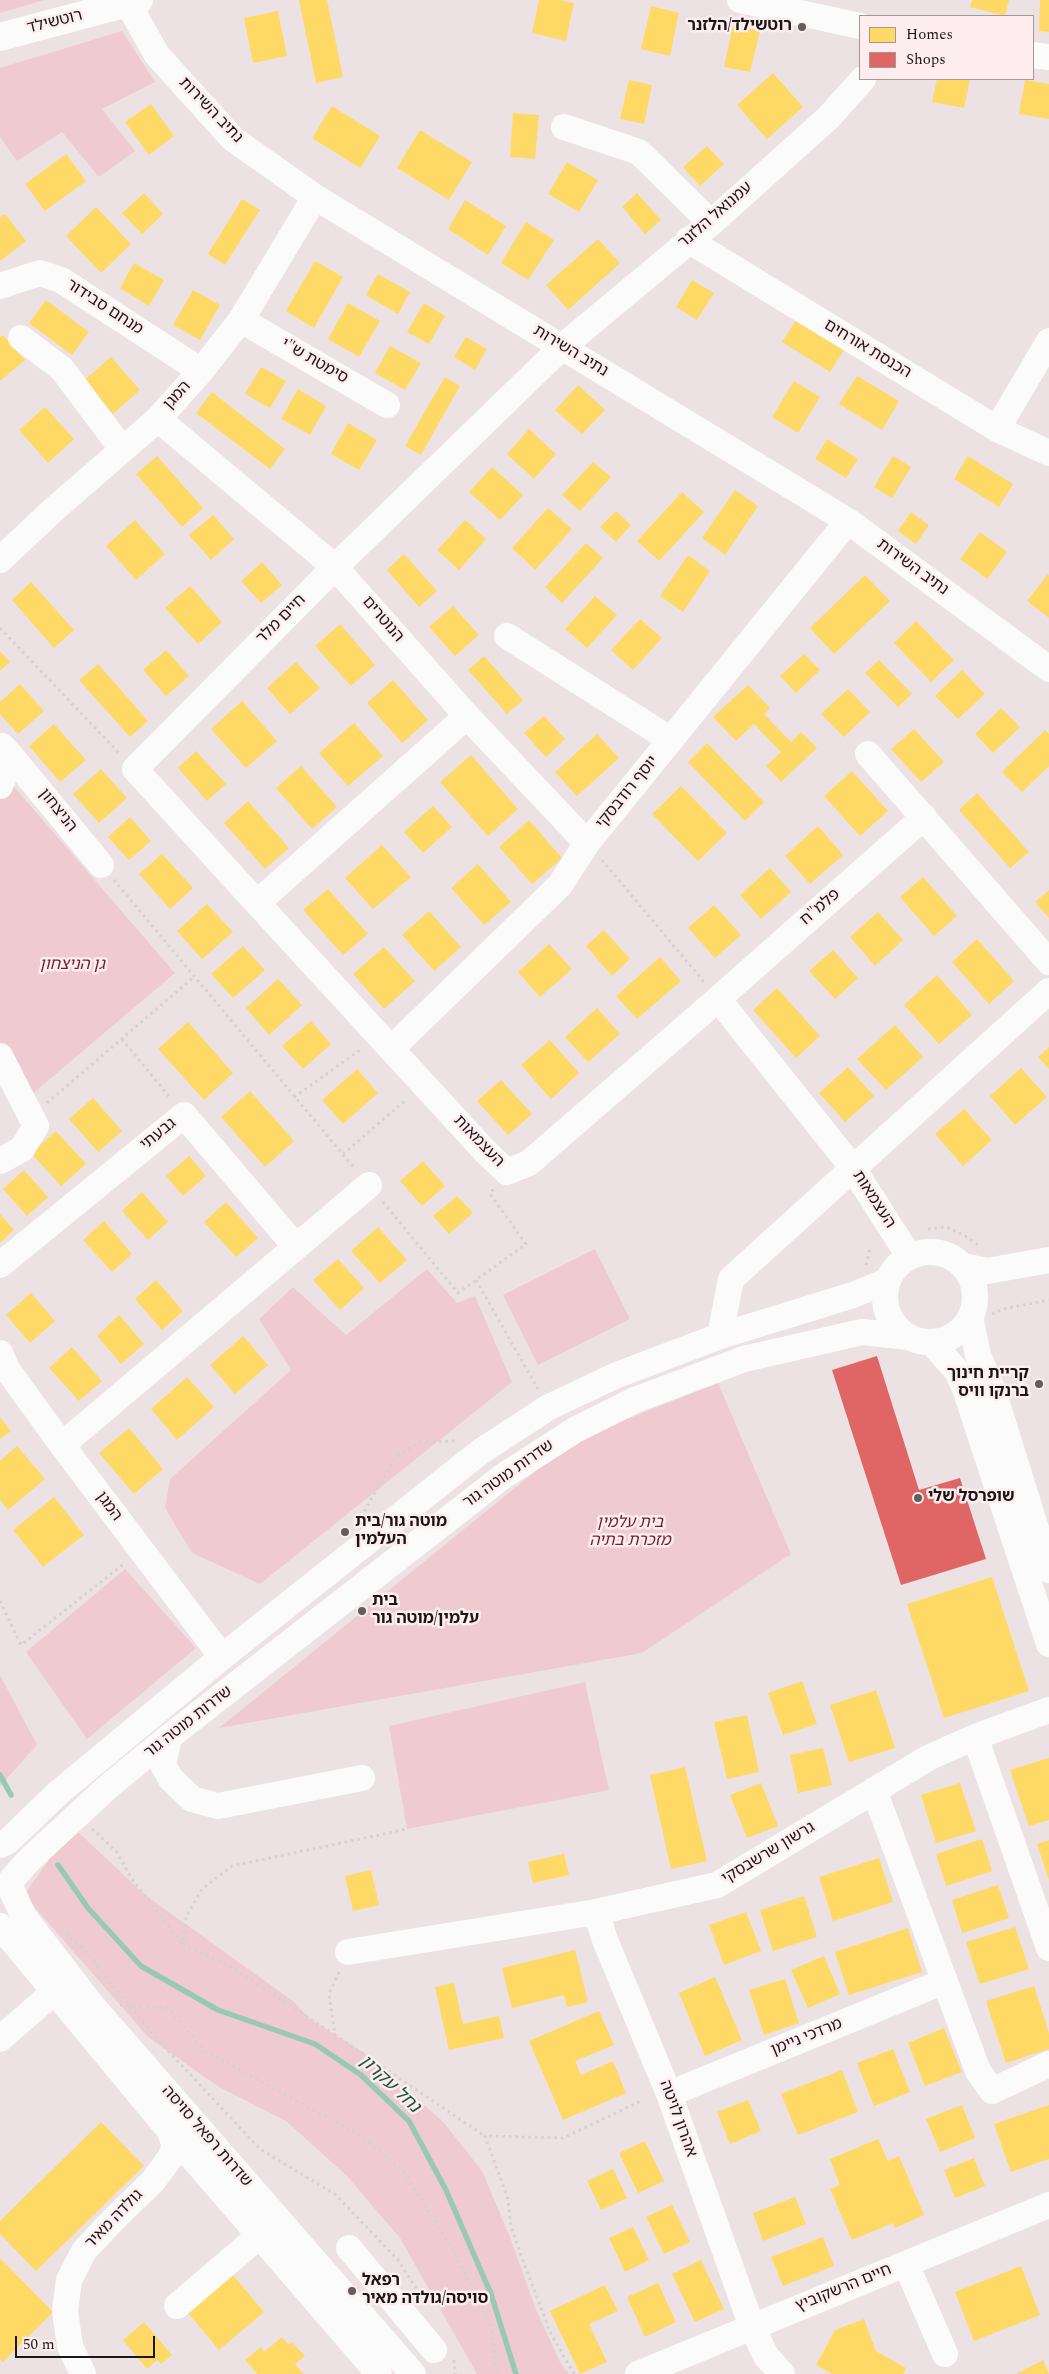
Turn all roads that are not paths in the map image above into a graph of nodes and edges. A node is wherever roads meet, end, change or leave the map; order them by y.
1 (740, 0) edge
2 (131, 1) edge
3 (859, 26) edge
4 (0, 37) edge
5 (1034, 55) edge
6 (1049, 57) edge
7 (862, 80) edge
8 (564, 127) dead end
9 (315, 197) junction
10 (711, 223) junction
11 (688, 240) junction
12 (0, 286) edge
13 (241, 320) junction
14 (21, 338) dead end
15 (1049, 341) edge
16 (562, 347) junction
17 (202, 371) junction
18 (386, 405) dead end
19 (158, 418) junction
20 (997, 429) junction
21 (122, 449) junction
22 (1049, 453) edge
23 (848, 521) junction
24 (0, 560) edge
25 (335, 567) junction
26 (507, 636) dead end
27 (1049, 670) edge
28 (467, 716) junction
29 (671, 740) junction
30 (6, 751) edge
31 (868, 754) dead end
32 (0, 786) edge
33 (924, 817) junction
34 (587, 842) junction
35 (101, 865) road end
36 (257, 903) junction
37 (1049, 962) edge
38 (1049, 991) edge
39 (718, 999) junction
40 (385, 1043) junction
41 (0, 1056) edge
42 (0, 1161) edge
43 (852, 1167) junction
44 (369, 1185) road end
45 (296, 1247) junction
46 (909, 1256) junction
47 (1049, 1260) edge
48 (0, 1265) edge
49 (963, 1266) junction
50 (1049, 1277) edge
51 (887, 1281) junction
52 (972, 1312) junction
53 (720, 1336) junction
54 (920, 1340) junction
55 (0, 1353) edge
56 (62, 1445) junction
57 (1049, 1570) edge
58 (1049, 1644) edge
59 (222, 1657) junction
60 (1049, 1710) edge
61 (169, 1737) junction
62 (974, 1737) junction
63 (362, 1778) dead end
64 (171, 1779) junction
65 (110, 1785) junction
66 (874, 1790) junction
67 (0, 1845) edge
68 (6, 1885) edge
69 (596, 1912) junction
70 (0, 1926) edge
71 (1049, 1948) edge
72 (348, 1952) road end
73 (945, 1981) junction
74 (54, 1992) junction
75 (3, 2030) edge
76 (1049, 2064) edge
77 (669, 2094) junction
78 (170, 2132) junction
79 (207, 2174) junction
80 (153, 2181) junction
81 (1049, 2205) edge
82 (260, 2235) junction
83 (348, 2248) dead end
84 (906, 2264) junction
85 (394, 2302) junction
86 (178, 2306) dead end
87 (368, 2323) junction
88 (752, 2327) junction
89 (444, 2353) road end
90 (945, 2354) dead end
91 (83, 2374) edge
92 (379, 2374) edge
93 (413, 2374) edge
94 (638, 2374) edge
95 (782, 2374) edge

1 - 3 street
2 - 4 main road, רוטשילד
2 - 9 street, נתיב השירות
5 - 6 street
7 - 10 street, עמנואל הלזנר
8 - 10 street
9 - 13 street, המגן
9 - 16 street, נתיב השירות
10 - 11 street, עמנואל הלזנר
11 - 16 street, עמנואל הלזנר
11 - 20 street, הכנסת אורחים
12 - 17 street, מנחם סבידור
13 - 17 street, המגן
13 - 18 street, סימטת ש"י
14 - 21 street
15 - 20 street
16 - 23 street, נתיב השירות
16 - 25 street, חיים מלר
17 - 19 street, המגן
19 - 21 street, המגן
19 - 25 street, הנוטרים
20 - 22 street, הכנסת אורחים
21 - 24 street, המגן
23 - 27 street, נתיב השירות
23 - 29 street, יוסף רודבסקי
25 - 28 street, הנוטרים
25 - 36 street, חיים מלר
26 - 29 street
28 - 34 street, הנוטרים
28 - 36 street
29 - 34 street, יוסף רודבסקי
30 - 32 street, הניצחון
30 - 35 street, הניצחון
31 - 33 street
33 - 37 street
33 - 39 street, פלמ"ח
34 - 40 street, יוסף רודבסקי
36 - 40 street, העצמאות
38 - 43 street
39 - 40 street, העצמאות
39 - 43 street, העצמאות
41 - 42 street
43 - 46 street, העצמאות
43 - 53 street
44 - 45 street
45 - 48 street, גבעתי
45 - 56 street
46 - 49 street
46 - 51 street
47 - 49 street
49 - 52 street
50 - 52 street
51 - 53 street, שדרות מוטה גור
51 - 54 street
52 - 54 street
52 - 57 street
53 - 59 street, שדרות מוטה גור
54 - 58 street
54 - 61 street, שדרות מוטה גור
55 - 56 street, המגן
56 - 59 street, המגן
59 - 67 street, שדרות מוטה גור
60 - 62 street, גרשון שרשבסקי
61 - 64 street
61 - 65 street, שדרות מוטה גור
62 - 66 street, גרשון שרשבסקי
62 - 71 street
63 - 64 street
64 - 65 street
65 - 68 street, שדרות מוטה גור
66 - 69 street, גרשון שרשבסקי
66 - 73 street
68 - 87 street, שדרות רפאל סויסה
69 - 72 street, גרשון שרשבסקי
69 - 77 street, אהרון לויטה
70 - 74 street, שדרות רפאל סויסה
73 - 76 street
73 - 77 street, מרדכי ניימן
74 - 75 street
74 - 78 street, שדרות רפאל סויסה
77 - 88 street, אהרון לויטה
78 - 79 street, שדרות רפאל סויסה
78 - 80 street, גולדה מאיר
79 - 80 street, גולדה מאיר
79 - 82 street, שדרות רפאל סויסה
80 - 91 street, גולדה מאיר
81 - 84 street, חיים הרשקוביץ
82 - 86 street
82 - 92 street, שדרות רפאל סויסה
83 - 85 street
84 - 88 street, חיים הרשקוביץ
84 - 90 street
85 - 87 street
85 - 89 street
87 - 93 street, שדרות רפאל סויסה
88 - 94 street, חיים הרשקוביץ
88 - 95 street, אהרון לויטה

